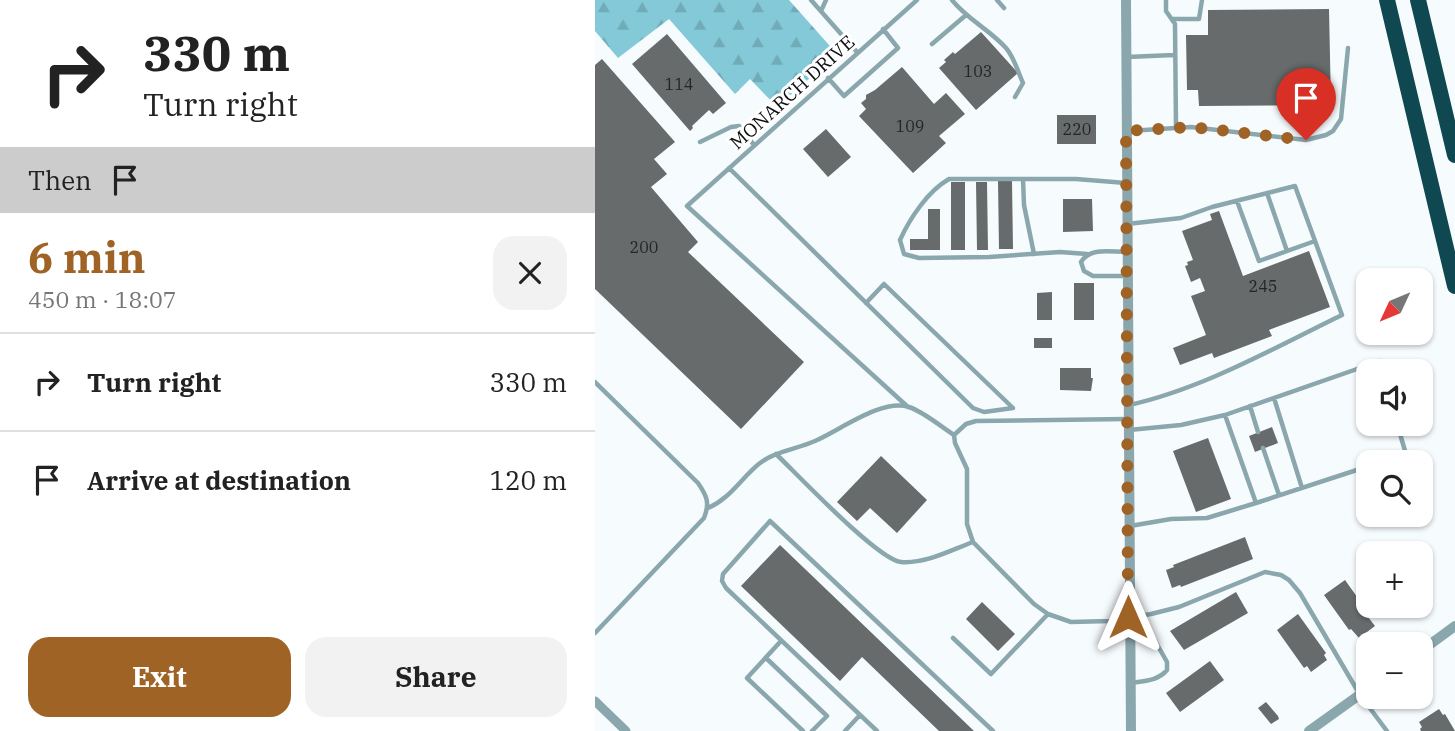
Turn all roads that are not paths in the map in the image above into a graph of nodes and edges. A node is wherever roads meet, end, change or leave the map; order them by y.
1 (811, 0) edge
2 (826, 0) edge
3 (917, 0) edge
4 (952, 0) edge
5 (997, 0) edge
6 (1126, 0) edge
7 (1166, 0) edge
8 (1202, 0) edge
9 (1387, 0) edge
10 (1418, 0) edge
11 (1004, 8) dead end
12 (821, 12) junction
13 (966, 15) junction
14 (1173, 19) junction
15 (883, 29) junction
16 (932, 44) dead end
17 (1348, 48) dead end
18 (857, 52) junction
19 (1174, 55) junction
20 (1126, 57) junction
21 (828, 78) junction
22 (1015, 97) dead end
23 (1176, 128) junction
24 (1126, 131) junction
25 (700, 142) dead end
26 (754, 145) junction
27 (1455, 155) edge
28 (729, 168) junction
29 (1023, 179) junction
30 (1127, 184) junction
31 (1267, 193) junction
32 (1237, 201) junction
33 (1127, 223) junction
34 (1315, 241) junction
35 (1287, 251) junction
36 (1127, 252) junction
37 (1034, 254) junction
38 (1087, 254) junction
39 (1128, 275) junction
40 (1455, 286) edge
41 (866, 303) junction
42 (1356, 369) edge
43 (595, 382) edge
44 (1274, 398) junction
45 (1128, 405) junction
46 (908, 407) junction
47 (1250, 407) junction
48 (1225, 415) junction
49 (1128, 425) junction
50 (1258, 432) dead end
51 (954, 435) junction
52 (1263, 448) dead end
53 (776, 454) junction
54 (1356, 471) edge
55 (1302, 488) junction
56 (1279, 495) junction
57 (1257, 503) junction
58 (708, 508) junction
59 (1128, 527) junction
60 (973, 542) junction
61 (1048, 614) junction
62 (1128, 617) junction
63 (1455, 626) edge
64 (595, 633) edge
65 (953, 638) dead end
66 (1154, 639) dead end
67 (781, 641) junction
68 (1433, 642) edge
69 (766, 658) junction
70 (1356, 680) edge
71 (1129, 684) junction
72 (1356, 698) edge
73 (595, 701) edge
74 (1374, 709) edge
75 (860, 715) junction
76 (626, 731) edge
77 (803, 731) edge
78 (812, 731) edge
79 (845, 731) edge
80 (877, 731) edge
81 (993, 731) edge
82 (1131, 731) edge
83 (1309, 731) edge
84 (1387, 731) edge

1 - 12 lane
2 - 12 lane
3 - 15 lane, MONARCH DRIVE
4 - 13 lane
5 - 11 lane
6 - 20 street
7 - 14 lane
8 - 14 lane
9 - 40 highway
10 - 27 highway
12 - 18 lane
13 - 16 lane
13 - 22 lane
14 - 19 lane
15 - 18 lane, MONARCH DRIVE
15 - 21 lane
17 - 23 lane
18 - 21 lane, MONARCH DRIVE
19 - 20 lane
19 - 23 lane
20 - 24 street
21 - 26 lane, MONARCH DRIVE
23 - 24 lane
24 - 30 street
25 - 26 lane
26 - 28 lane, MONARCH DRIVE
28 - 41 lane
28 - 46 lane, MONARCH DRIVE
29 - 30 lane
29 - 37 lane
29 - 37 lane
30 - 33 street
31 - 32 lane
31 - 34 lane
31 - 35 lane
32 - 33 lane
32 - 35 lane
33 - 36 street
34 - 35 lane
34 - 45 lane
36 - 38 lane
36 - 39 street
37 - 38 lane
38 - 39 lane
39 - 45 street
41 - 41 lane
42 - 44 lane
43 - 58 lane
44 - 47 lane
44 - 55 lane
45 - 49 street
46 - 51 lane
46 - 53 lane
47 - 48 lane
47 - 50 lane
48 - 49 lane
48 - 57 lane
49 - 51 lane
49 - 59 street
51 - 60 lane
52 - 56 lane
53 - 58 lane
53 - 60 lane
54 - 55 lane
55 - 56 lane
56 - 57 lane
57 - 59 lane
58 - 64 lane
59 - 62 street
60 - 61 lane
61 - 62 lane
61 - 65 lane
62 - 70 lane
62 - 71 street
63 - 68 street
66 - 71 lane
67 - 69 lane
67 - 75 lane
67 - 81 lane
69 - 77 lane
69 - 78 lane
71 - 82 street
72 - 83 street
73 - 76 street
74 - 84 lane
75 - 79 lane
75 - 80 lane

